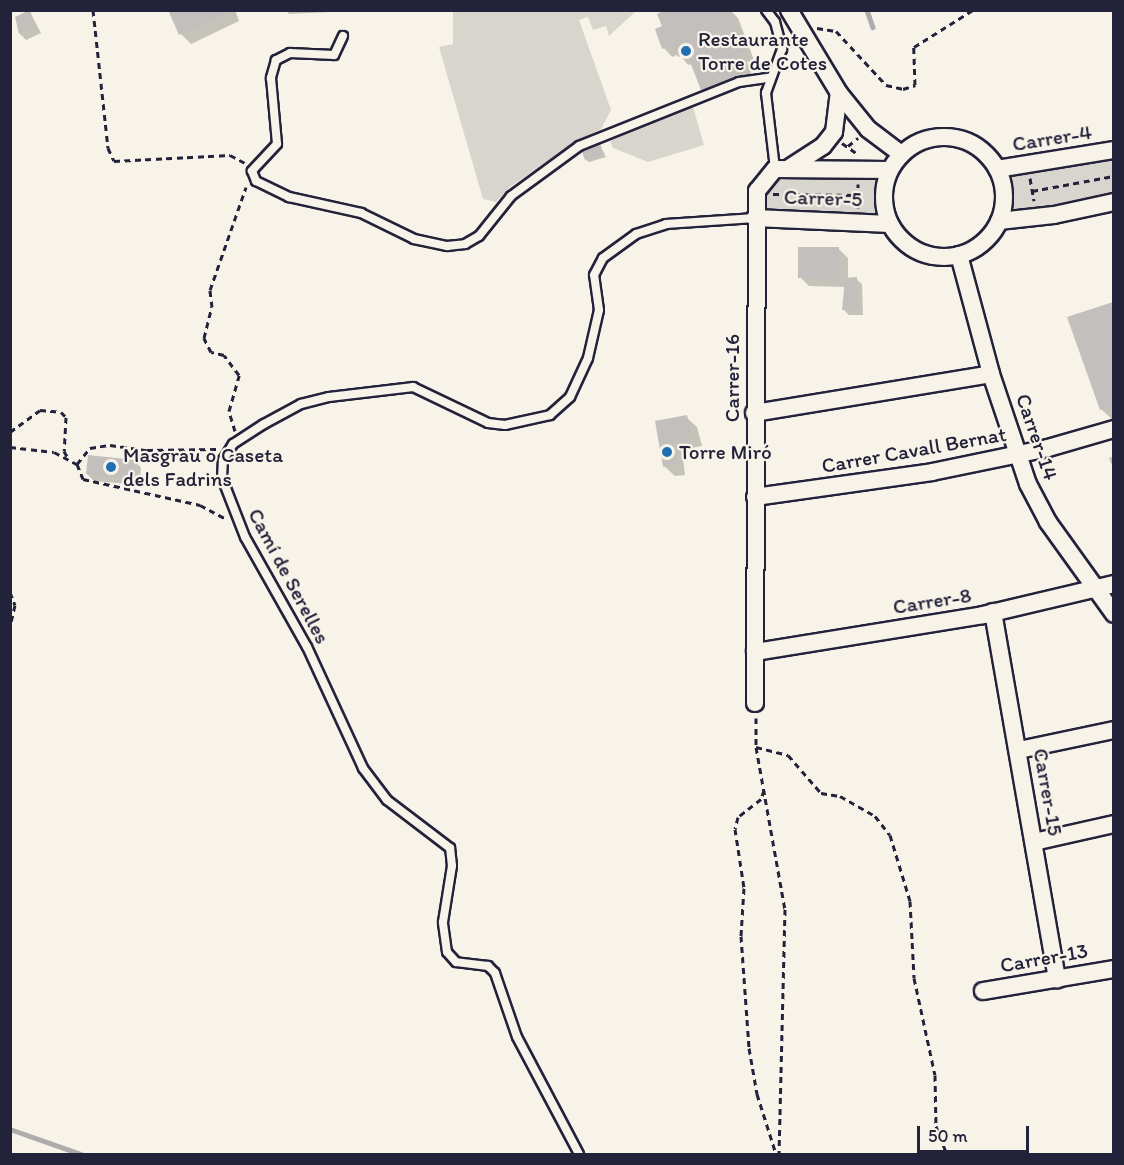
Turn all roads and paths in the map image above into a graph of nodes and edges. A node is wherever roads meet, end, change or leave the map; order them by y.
1 (93, 10) edge
2 (766, 10) edge
3 (789, 10) edge
4 (973, 10) edge
5 (801, 30) junction
6 (343, 36) dead end
7 (769, 78) junction
8 (839, 93) junction
9 (1113, 150) edge
10 (901, 154) junction
11 (1029, 166) junction
12 (782, 168) junction
13 (997, 168) junction
14 (889, 170) junction
15 (252, 171) junction
16 (1113, 177) edge
17 (1032, 191) junction
18 (756, 193) junction
19 (858, 195) dead end
20 (1113, 202) edge
21 (10, 206) edge
22 (755, 218) junction
23 (1036, 218) junction
24 (999, 221) junction
25 (10, 222) edge
26 (890, 224) junction
27 (959, 255) junction
28 (991, 374) junction
29 (754, 413) junction
30 (1113, 429) edge
31 (10, 432) edge
32 (239, 440) junction
33 (10, 447) edge
34 (227, 450) junction
35 (1016, 454) junction
36 (69, 460) junction
37 (77, 465) junction
38 (755, 497) junction
39 (241, 527) junction
40 (1113, 584) edge
41 (1096, 587) junction
42 (10, 592) edge
43 (993, 612) junction
44 (1113, 614) edge
45 (10, 627) edge
46 (755, 652) junction
47 (755, 703) joint
48 (1113, 730) edge
49 (756, 747) junction
50 (1019, 750) junction
51 (764, 785) junction
52 (1113, 824) edge
53 (1034, 842) junction
54 (1113, 969) edge
55 (1057, 980) junction
56 (983, 992) dead end
57 (579, 1155) edge
58 (778, 1155) edge
59 (947, 1155) edge

1 - 15 path
2 - 7 lane
3 - 5 street
4 - 5 path
5 - 8 street
6 - 15 lane
7 - 12 lane
7 - 15 lane
8 - 10 street
8 - 12 street
9 - 11 street, Carrer-4
10 - 13 street
10 - 14 street
11 - 13 street, Carrer-4
11 - 17 path
12 - 14 street, Carrer-5
12 - 18 street
13 - 24 street
14 - 26 street
15 - 32 path
16 - 17 path
17 - 23 path
18 - 19 path
18 - 22 street, Carrer-16
20 - 23 street
21 - 25 path
22 - 26 street, Carrer-5
22 - 29 street, Carrer-16
22 - 32 lane
23 - 24 street
24 - 27 street
26 - 27 street
27 - 28 street, Carrer-14
28 - 29 street
28 - 35 street, Carrer-14
29 - 38 street, Carrer-16
30 - 35 street, Carrer Cavall Bernat
31 - 36 path
32 - 34 lane
33 - 36 path
34 - 37 path
34 - 39 lane, Camí de Serelles
35 - 38 street, Carrer Cavall Bernat
35 - 41 street, Carrer-14
36 - 37 path
37 - 39 path
38 - 46 street, Carrer-16
39 - 57 lane, Camí de Serelles
40 - 41 street, Carrer-8
41 - 43 street, Carrer-8
41 - 44 street, Carrer-14
42 - 45 path
43 - 46 street, Carrer-8
43 - 50 street, Carrer-15
46 - 47 street, Carrer-16
47 - 49 path
48 - 50 street
49 - 51 path
49 - 59 path
50 - 53 street, Carrer-15
51 - 58 path
51 - 58 path
52 - 53 street
53 - 55 street, Carrer-15
54 - 55 street, Carrer-13
55 - 56 street, Carrer-13

